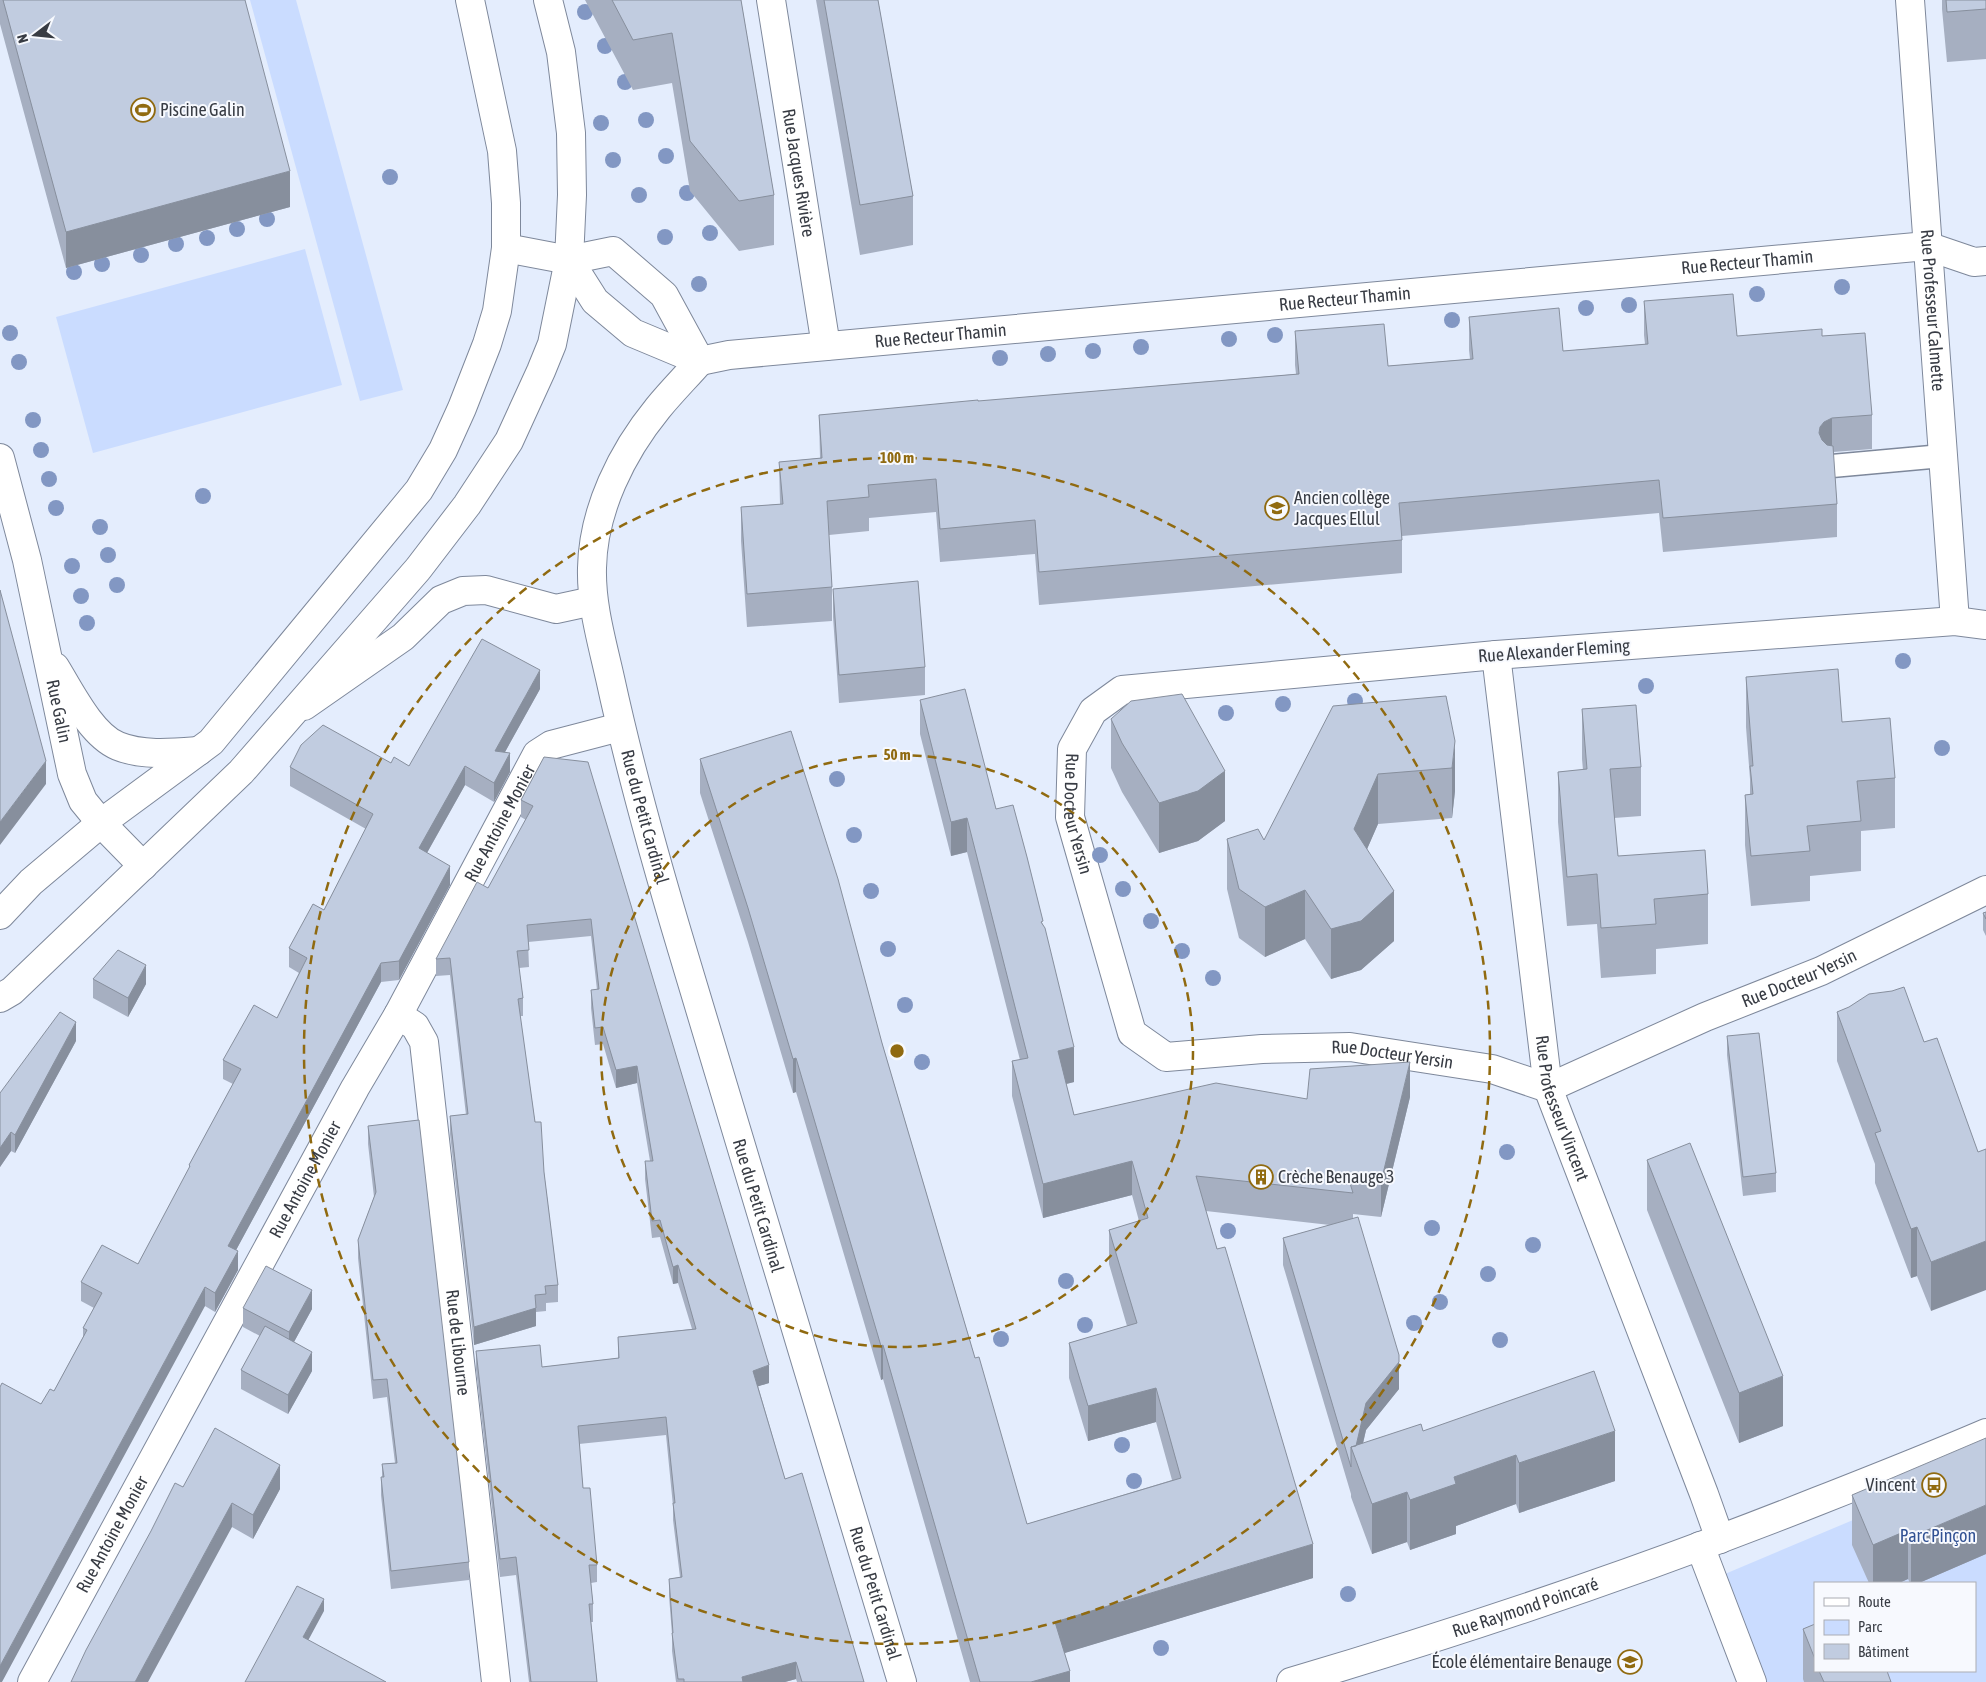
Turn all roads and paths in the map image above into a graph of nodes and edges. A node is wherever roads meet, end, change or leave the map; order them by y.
1 (470, 0) edge
2 (548, 0) edge
3 (771, 0) edge
4 (1910, 0) edge
5 (1927, 246) junction
6 (506, 248) junction
7 (569, 260) junction
8 (1986, 262) edge
9 (826, 346) junction
10 (700, 361) junction
11 (1942, 456) junction
12 (0, 458) edge
13 (1832, 466) edge
14 (593, 601) junction
15 (1955, 621) junction
16 (1986, 625) edge
17 (46, 652) junction
18 (1496, 654) junction
19 (1122, 690) joint
20 (291, 716) junction
21 (620, 727) junction
22 (199, 752) junction
23 (102, 823) junction
24 (142, 866) junction
25 (1986, 890) edge
26 (0, 915) edge
27 (0, 998) edge
28 (398, 1015) junction
29 (1548, 1088) junction
30 (1986, 1433) edge
31 (1710, 1543) junction
32 (32, 1682) edge
33 (496, 1682) edge
34 (902, 1682) edge
35 (1291, 1682) edge
36 (1752, 1682) edge

1 - 6 street
2 - 7 street
3 - 9 street, Rue Jacques Rivière
4 - 5 street, Rue Professeur Calmette
5 - 8 street, Rue Recteur Thamin
5 - 9 street, Rue Recteur Thamin
5 - 11 street, Rue Professeur Calmette
6 - 7 street
6 - 22 street
7 - 10 street
7 - 10 street
7 - 20 street
9 - 10 street, Rue Recteur Thamin
10 - 14 street, Rue du Petit Cardinal
11 - 13 lane
11 - 15 street, Rue Professeur Calmette
12 - 17 street, Rue Galin
14 - 20 street
14 - 21 street, Rue du Petit Cardinal
15 - 16 street, Rue Alexander Fleming
15 - 18 street, Rue Alexander Fleming
17 - 22 street
17 - 23 street, Rue Galin
18 - 19 street, Rue Alexander Fleming
18 - 29 street, Rue Professeur Vincent
19 - 29 street, Rue Docteur Yersin
20 - 24 street
21 - 28 street, Rue Antoine Monier
21 - 34 street, Rue du Petit Cardinal
22 - 23 street
23 - 24 street, Rue Galin
23 - 26 street
24 - 27 street
25 - 29 street, Rue Docteur Yersin
28 - 32 street, Rue Antoine Monier
28 - 33 street, Rue de Libourne
29 - 31 street, Rue Professeur Vincent
30 - 31 street, Rue Raymond Poincaré
31 - 35 street, Rue Raymond Poincaré
31 - 36 street

